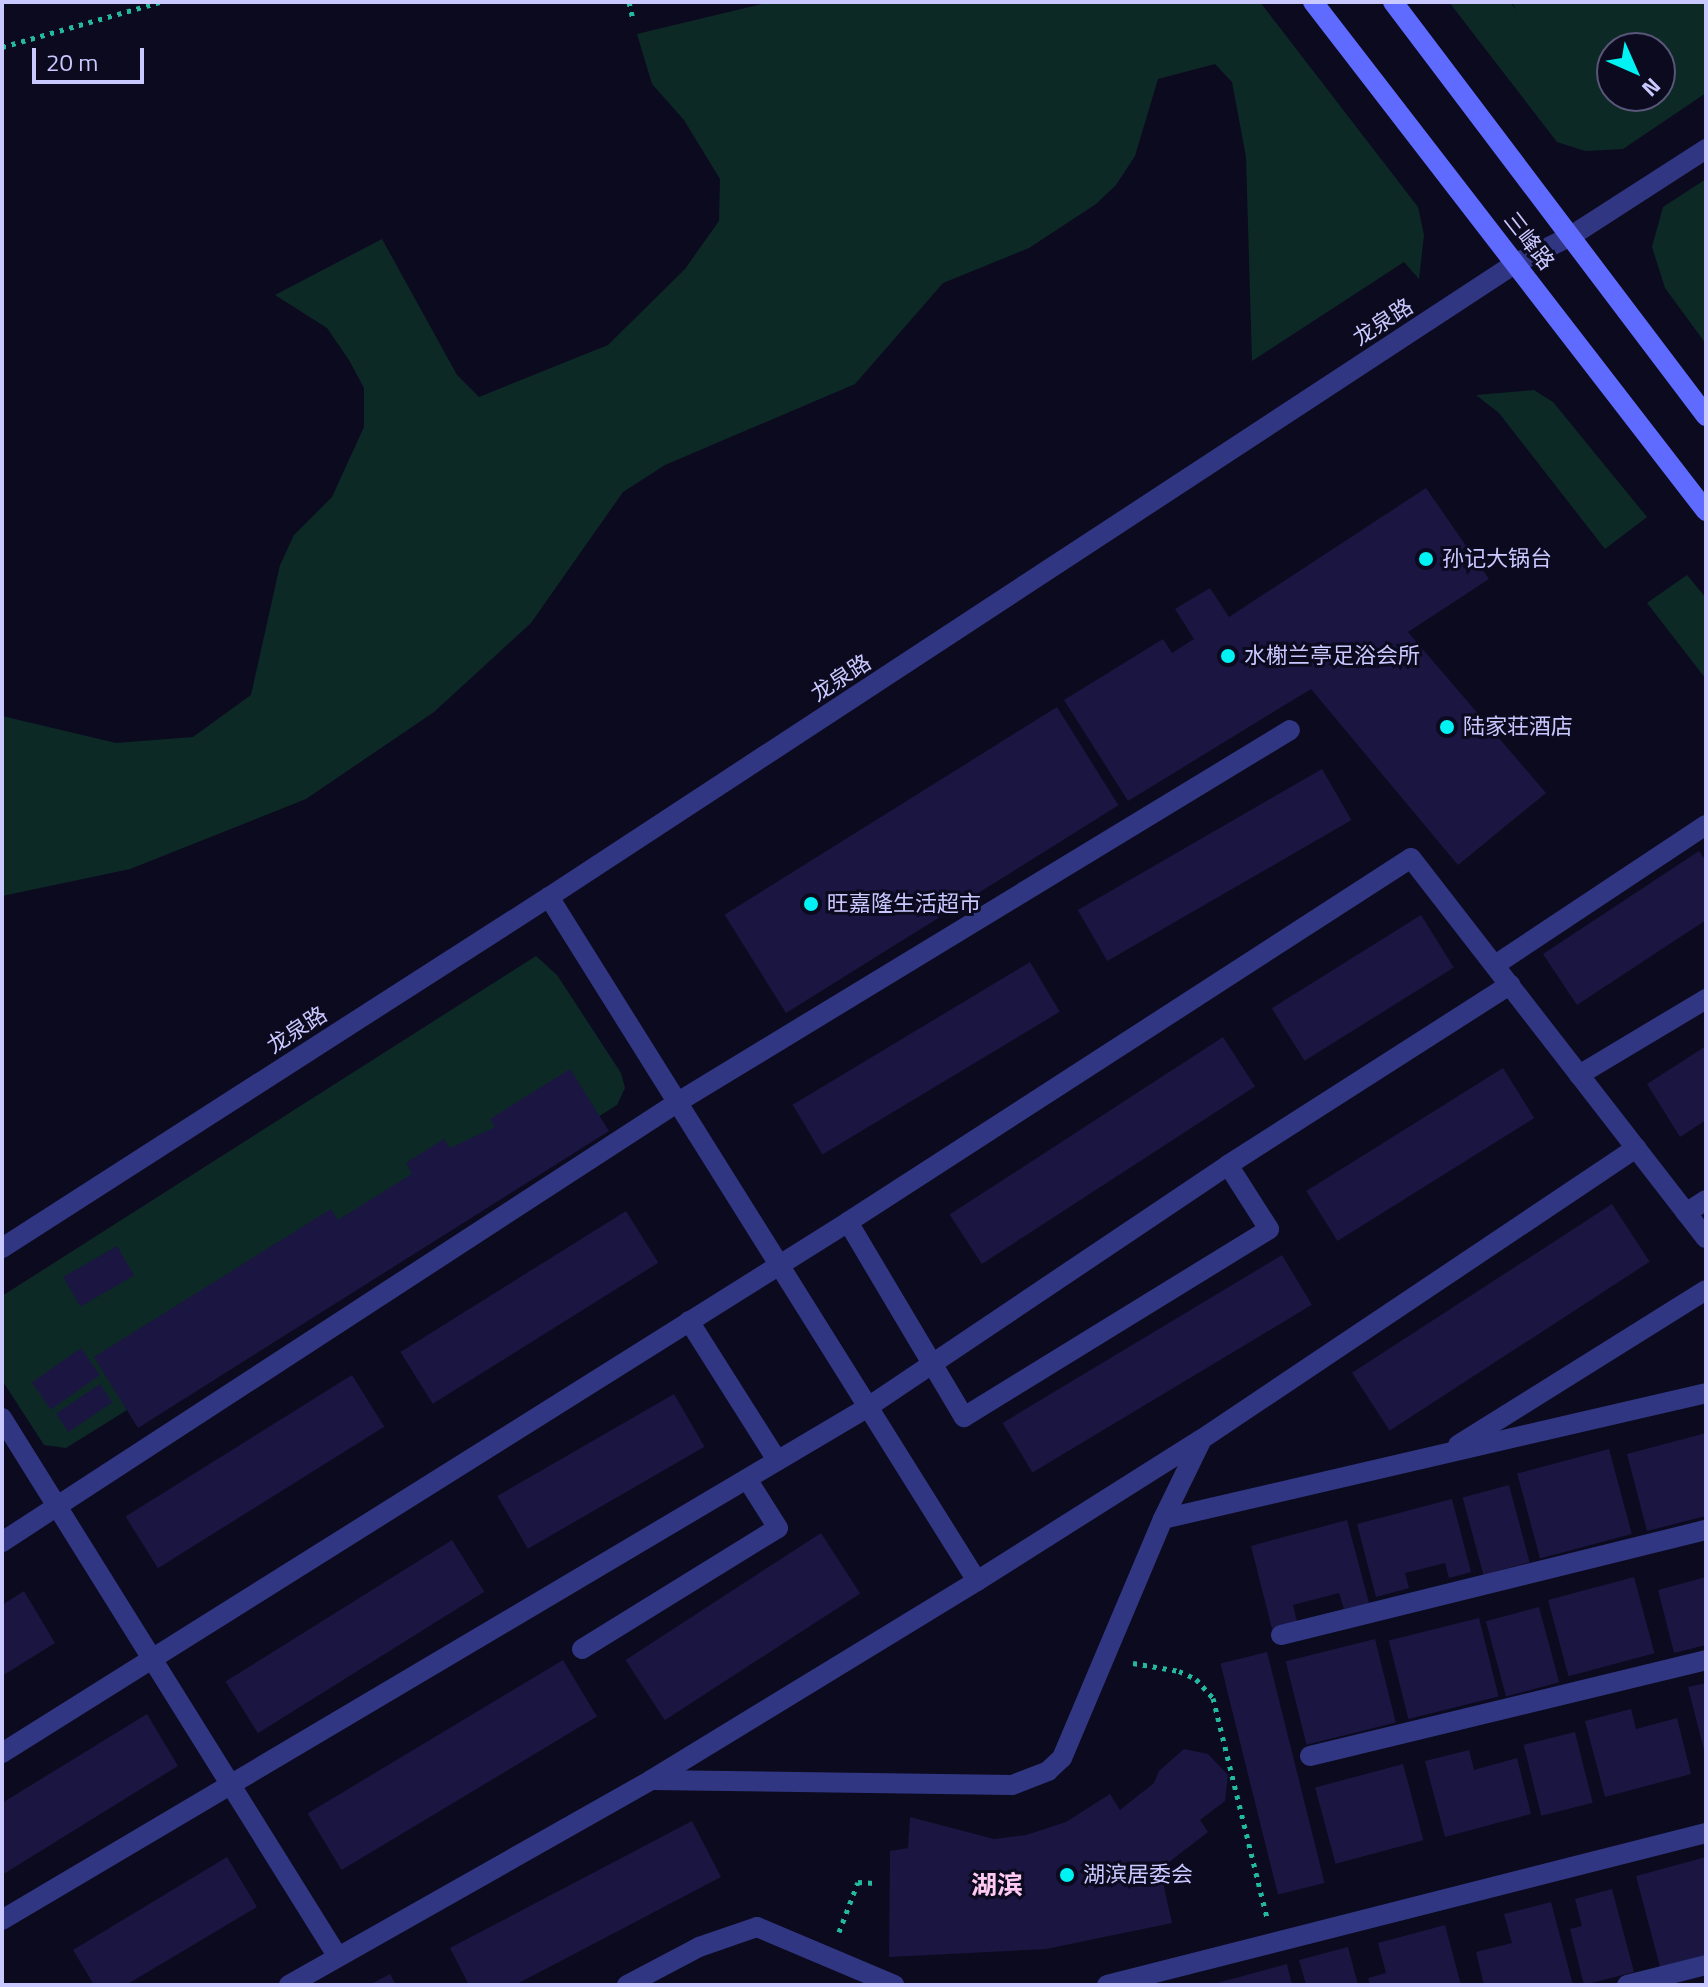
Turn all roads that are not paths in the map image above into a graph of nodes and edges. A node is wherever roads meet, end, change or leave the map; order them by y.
1 (1313, 2) edge
2 (1393, 2) edge
3 (1706, 149) edge
4 (1571, 236) junction
5 (1516, 263) junction
6 (1706, 416) edge
7 (1706, 511) edge
8 (1290, 730) dead end
9 (1706, 825) edge
10 (549, 897) junction
11 (1495, 965) junction
12 (1510, 985) junction
13 (1706, 999) edge
14 (1579, 1075) junction
15 (678, 1102) junction
16 (1636, 1148) junction
17 (1228, 1165) junction
18 (1706, 1200) edge
19 (1686, 1213) junction
20 (848, 1222) junction
21 (1706, 1238) edge
22 (2, 1248) edge
23 (780, 1262) junction
24 (1706, 1290) edge
25 (689, 1321) junction
26 (929, 1364) junction
27 (1706, 1393) edge
28 (868, 1407) junction
29 (2, 1418) edge
30 (1202, 1439) junction
31 (1444, 1454) junction
32 (777, 1460) junction
33 (747, 1479) junction
34 (56, 1505) junction
35 (1163, 1519) junction
36 (1706, 1530) edge
37 (2, 1542) edge
38 (977, 1581) junction
39 (1281, 1635) dead end
40 (582, 1649) dead end
41 (1706, 1660) edge
42 (152, 1661) junction
43 (2, 1753) edge
44 (1310, 1756) dead end
45 (651, 1780) junction
46 (230, 1784) junction
47 (1706, 1833) edge
48 (2, 1920) edge
49 (338, 1957) junction
50 (1706, 1965) edge
51 (289, 1985) edge
52 (627, 1985) edge
53 (894, 1985) edge
54 (1107, 1985) edge
55 (1627, 1985) edge

1 - 5 main road, 三峰路
2 - 4 main road, 三峰路
3 - 4 street, 龙泉路
4 - 5 street, 龙泉路
4 - 6 main road, 三峰路
5 - 7 main road, 三峰路
5 - 10 street, 龙泉路
8 - 15 street
9 - 11 street
10 - 15 street
10 - 22 street, 龙泉路
11 - 12 street
11 - 20 street
12 - 14 street
12 - 17 street
13 - 14 street
14 - 16 street
15 - 23 street
15 - 34 street
16 - 19 street
16 - 30 street
17 - 26 street
17 - 26 street
18 - 19 street
19 - 21 street
20 - 23 street
20 - 26 street
23 - 25 street
23 - 28 street
24 - 31 street
25 - 32 street
25 - 42 street
26 - 28 street
27 - 31 street
28 - 32 street
28 - 38 street
29 - 34 street
30 - 35 street
30 - 38 street
31 - 35 street
32 - 33 street
33 - 40 street
33 - 46 street
34 - 37 street
34 - 42 street
35 - 45 street
36 - 39 street
38 - 45 street
41 - 44 street
42 - 43 street
42 - 46 street
45 - 49 street
46 - 48 street
46 - 49 street
47 - 54 street
49 - 51 street
50 - 55 street
52 - 53 street

